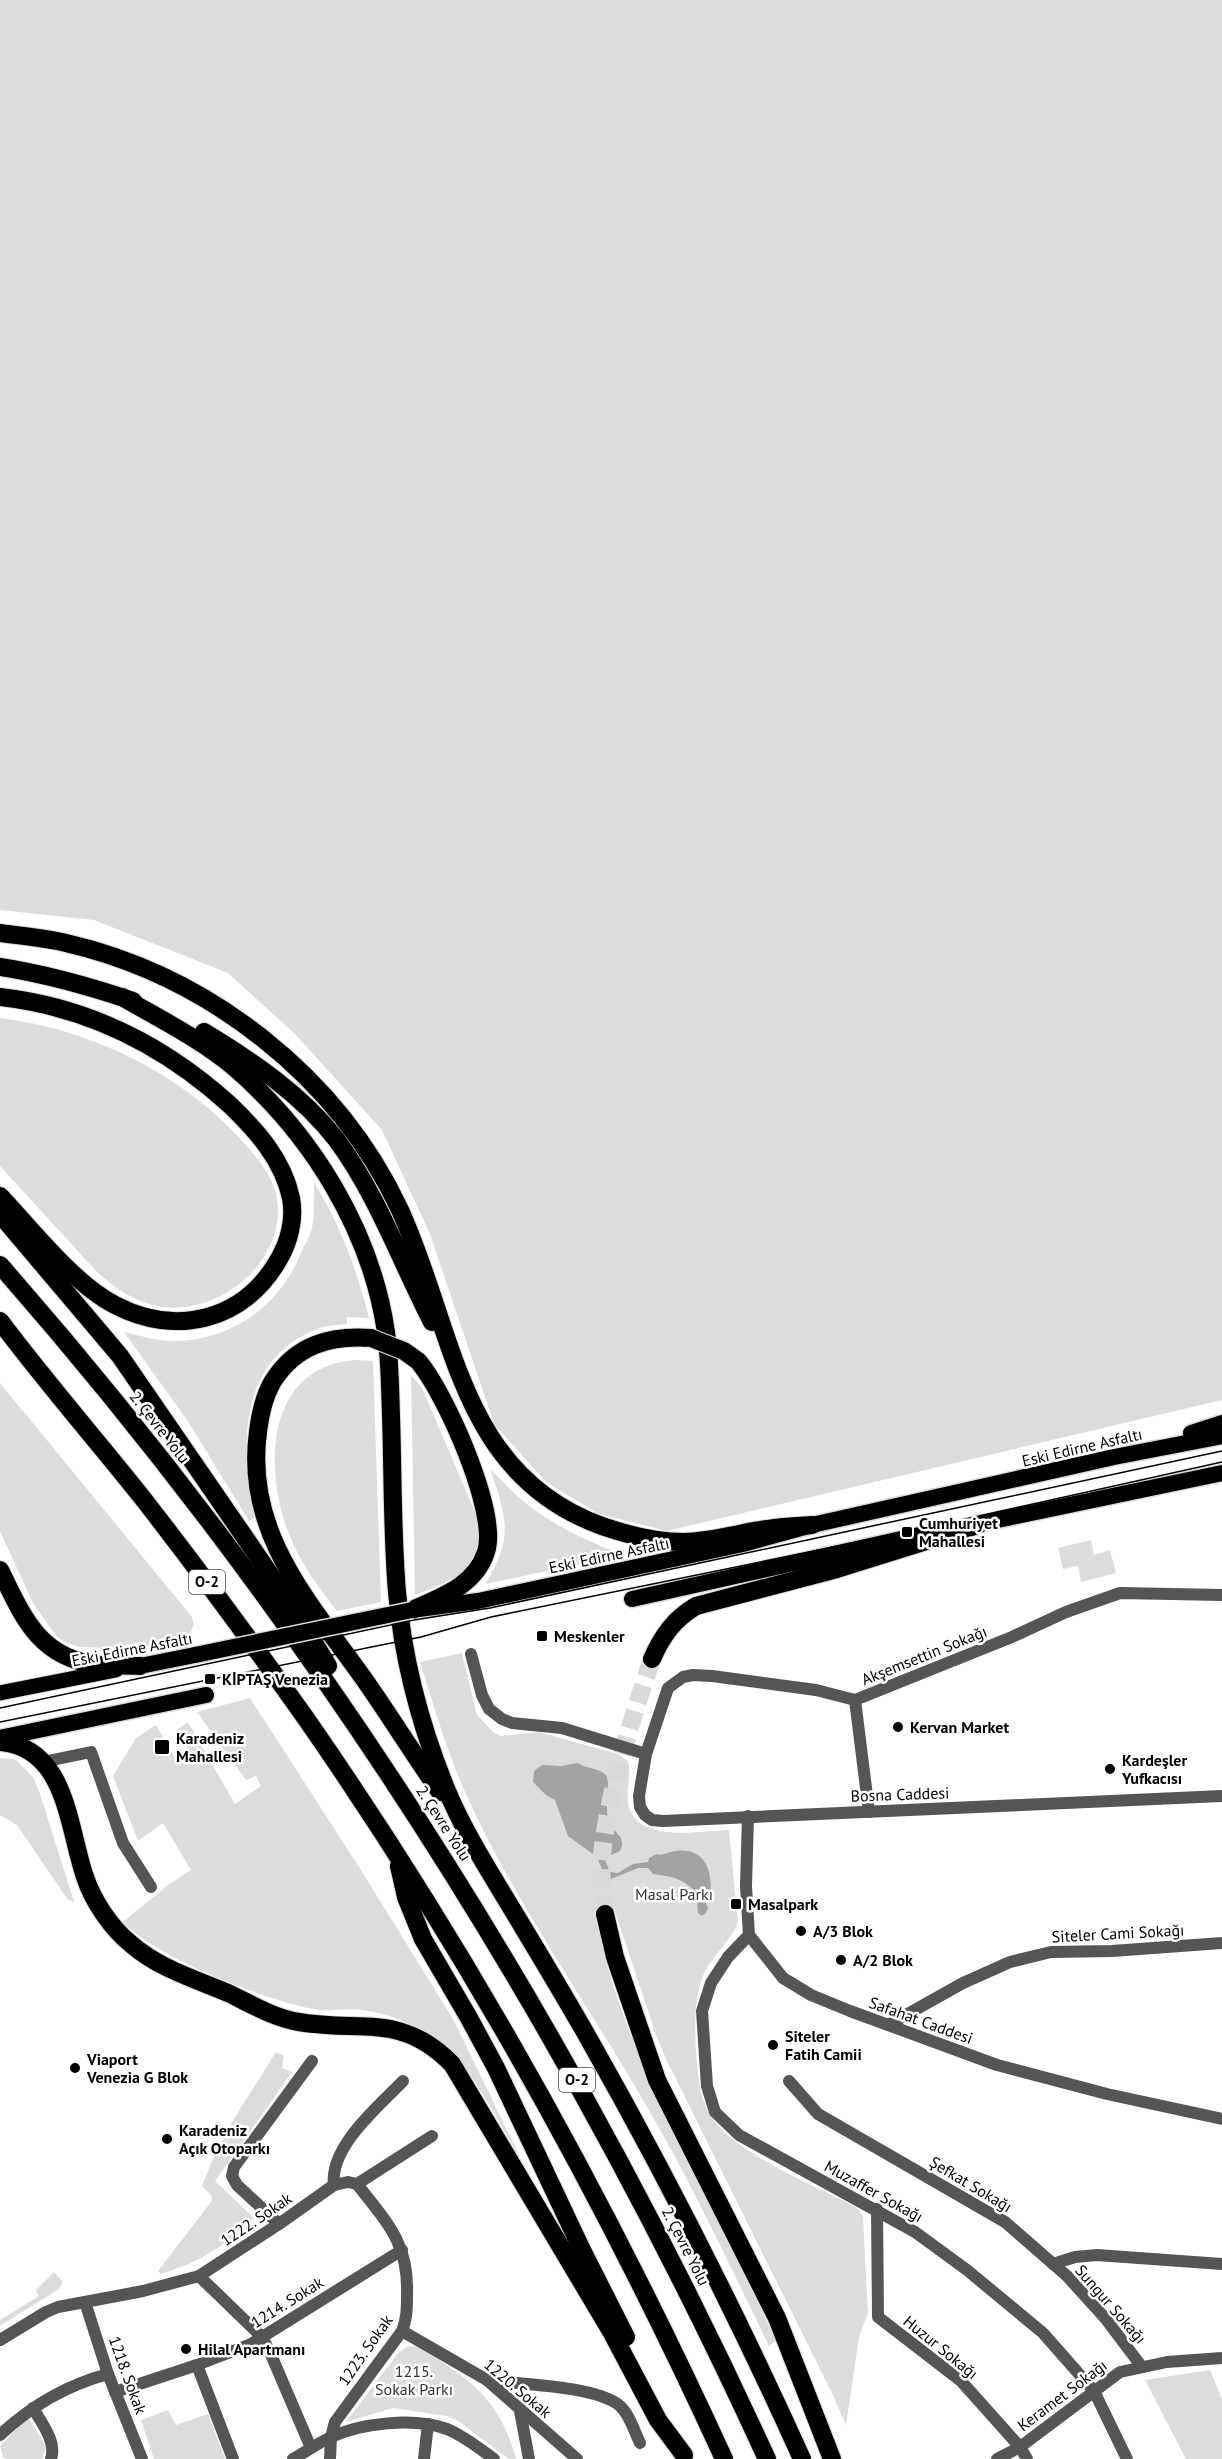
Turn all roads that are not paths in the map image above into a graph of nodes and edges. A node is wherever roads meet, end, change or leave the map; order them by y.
1 (0, 933) edge
2 (0, 967) edge
3 (122, 997) junction
4 (0, 998) edge
5 (0, 1196) edge
6 (0, 1214) edge
7 (0, 1265) edge
8 (1, 1322) edge
9 (459, 1375) junction
10 (1222, 1423) edge
11 (1222, 1436) edge
12 (1114, 1457) junction
13 (1222, 1473) edge
14 (812, 1525) junction
15 (978, 1525) junction
16 (0, 1570) edge
17 (1222, 1595) edge
18 (632, 1599) dead end
19 (412, 1610) junction
20 (471, 1654) dead end
21 (652, 1659) tunnel mouth
22 (140, 1666) junction
23 (0, 1693) edge
24 (206, 1695) dead end
25 (855, 1700) junction
26 (353, 1719) junction
27 (0, 1740) edge
28 (646, 1754) junction
29 (43, 1762) junction
30 (1222, 1796) edge
31 (869, 1812) junction
32 (748, 1816) junction
33 (462, 1823) junction
34 (396, 1853) junction
35 (151, 1887) dead end
36 (604, 1914) tunnel mouth
37 (749, 1935) junction
38 (1222, 1943) edge
39 (888, 2025) junction
40 (312, 2061) dead end
41 (403, 2081) dead end
42 (789, 2081) dead end
43 (1220, 2115) edge
44 (432, 2136) dead end
45 (357, 2184) junction
46 (334, 2185) junction
47 (877, 2209) junction
48 (279, 2224) junction
49 (402, 2250) junction
50 (1053, 2264) junction
51 (1222, 2264) edge
52 (199, 2276) junction
53 (85, 2302) junction
54 (402, 2331) junction
55 (262, 2337) junction
56 (0, 2340) edge
57 (1222, 2358) edge
58 (197, 2365) junction
59 (1142, 2367) junction
60 (108, 2374) junction
61 (487, 2380) junction
62 (1094, 2391) junction
63 (115, 2392) junction
64 (33, 2408) junction
65 (520, 2411) junction
66 (428, 2424) junction
67 (0, 2435) edge
68 (331, 2437) junction
69 (640, 2443) dead end
70 (1020, 2447) junction
71 (311, 2448) junction
72 (685, 2457) edge
73 (51, 2459) edge
74 (142, 2459) edge
75 (233, 2459) edge
76 (293, 2459) edge
77 (330, 2459) edge
78 (424, 2459) edge
79 (494, 2459) edge
80 (529, 2459) edge
81 (577, 2459) edge
82 (724, 2459) edge
83 (767, 2459) edge
84 (802, 2459) edge
85 (832, 2459) edge
86 (997, 2459) edge
87 (1027, 2459) edge
88 (1127, 2459) edge

1 - 9 highway
2 - 3 highway
3 - 9 highway
3 - 33 highway
4 - 5 highway
6 - 26 highway
7 - 26 highway, 2. Çevre Yolu / O-2
8 - 34 highway, O-2
9 - 14 highway
10 - 12 highway
11 - 12 highway, Eski Edirne Asfaltı
12 - 14 highway, Eski Edirne Asfaltı
13 - 15 highway
14 - 19 highway, Eski Edirne Asfaltı
15 - 18 highway
15 - 21 highway
16 - 22 highway
17 - 25 street, Akşemsettin Sokağı
19 - 22 highway, Eski Edirne Asfaltı, bridge
19 - 33 highway, bridge
20 - 28 street
22 - 23 main road, Eski Edirne Asfaltı
24 - 27 highway
25 - 28 street, Akşemsettin Sokağı
25 - 31 street
26 - 83 highway, 2. Çevre Yolu / O-2
27 - 29 highway
28 - 32 street, Bosna Caddesi
29 - 35 street
29 - 72 highway
30 - 31 street, Bosna Caddesi
31 - 32 street, Bosna Caddesi
32 - 37 street
33 - 84 highway
34 - 72 highway
34 - 82 highway, O-2
36 - 85 highway
37 - 39 street, Safahat Caddesi
37 - 47 street, Muzaffer Sokağı
38 - 39 street, Siteler Cami Sokağı
39 - 43 street, Safahat Caddesi
40 - 48 street
41 - 46 street
42 - 50 street, Şefkat Sokağı
44 - 45 street
45 - 46 street
45 - 49 street, 1223. Sokak
46 - 48 street, 1222. Sokak
47 - 62 street, Muzaffer Sokağı
47 - 70 street, Huzur Sokağı
48 - 52 street, 1222. Sokak
49 - 54 street, 1223. Sokak
49 - 55 street, 1214. Sokak
50 - 51 street
50 - 59 street, Sungur Sokağı
52 - 53 street, 1222. Sokak
52 - 55 street
53 - 56 street, 1222. Sokak
53 - 60 street, 1218. Sokak
54 - 61 street, 1220. Sokak
54 - 68 street, 1223. Sokak
55 - 58 street, 1214. Sokak
55 - 71 street
57 - 59 street, Keramet Sokağı
58 - 63 street, 1214. Sokak
58 - 75 street
59 - 62 street, Keramet Sokağı
60 - 63 street, 1218. Sokak
60 - 64 street
61 - 65 street, 1220. Sokak
61 - 69 street
62 - 70 street, Keramet Sokağı
62 - 88 street, Muzaffer Sokağı
63 - 74 street, 1218. Sokak
64 - 67 street
64 - 73 street
65 - 80 street
65 - 81 street, 1220. Sokak
66 - 68 street
66 - 78 street
66 - 79 street
68 - 71 street
68 - 77 street, 1223. Sokak
70 - 86 street, Keramet Sokağı
70 - 87 street, Huzur Sokağı
71 - 76 street

